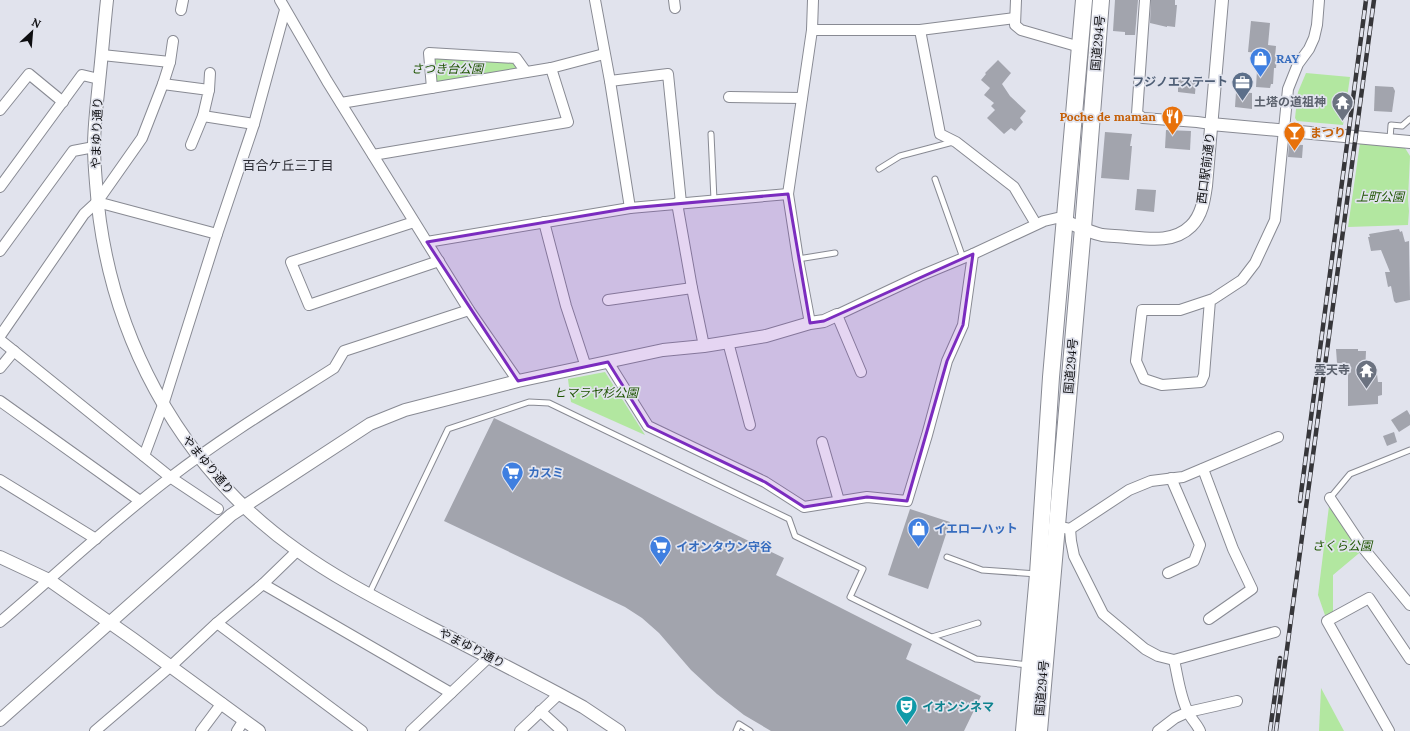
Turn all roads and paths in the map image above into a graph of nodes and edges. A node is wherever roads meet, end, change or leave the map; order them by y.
1 (107, 0) edge
2 (280, 0) edge
3 (595, 0) edge
4 (813, 0) edge
5 (1016, 0) edge
6 (1084, 0) edge
7 (1101, 0) edge
8 (1145, 0) edge
9 (1222, 0) edge
10 (1319, 0) edge
11 (285, 10) junction
12 (1015, 18) junction
13 (812, 30) junction
14 (920, 30) junction
15 (173, 41) dead end
16 (1080, 46) junction
17 (604, 54) junction
18 (102, 55) junction
19 (170, 62) junction
20 (551, 68) junction
21 (526, 72) junction
22 (210, 73) dead end
23 (99, 79) junction
24 (610, 81) junction
25 (163, 84) junction
26 (432, 88) junction
27 (209, 90) junction
28 (729, 97) dead end
29 (802, 98) junction
30 (63, 102) junction
31 (341, 103) junction
32 (0, 110) edge
33 (203, 116) junction
34 (1410, 119) edge
35 (254, 124) junction
36 (1211, 124) junction
37 (1284, 131) junction
38 (710, 134) dead end
39 (1390, 140) junction
40 (956, 142) junction
41 (1410, 142) edge
42 (191, 145) dead end
43 (94, 147) junction
44 (373, 155) junction
45 (880, 169) dead end
46 (935, 179) dead end
47 (0, 186) edge
48 (788, 194) junction
49 (714, 200) junction
50 (97, 202) junction
51 (679, 203) junction
52 (630, 208) junction
53 (1065, 221) junction
54 (414, 222) junction
55 (544, 222) junction
56 (1036, 224) junction
57 (1083, 228) junction
58 (217, 234) junction
59 (427, 242) junction
60 (0, 251) edge
61 (836, 253) dead end
62 (973, 254) junction
63 (963, 258) junction
64 (798, 259) junction
65 (439, 261) junction
66 (692, 288) junction
67 (608, 300) dead end
68 (1210, 300) junction
69 (469, 310) junction
70 (837, 314) junction
71 (810, 323) junction
72 (0, 336) edge
73 (0, 340) edge
74 (728, 342) junction
75 (704, 346) junction
76 (14, 351) junction
77 (608, 362) junction
78 (586, 367) junction
79 (0, 368) edge
80 (861, 372) dead end
81 (518, 382) junction
82 (0, 400) edge
83 (163, 405) junction
84 (750, 425) dead end
85 (1278, 437) dead end
86 (822, 442) dead end
87 (1410, 450) edge
88 (144, 456) junction
89 (198, 457) junction
90 (1203, 468) junction
91 (170, 477) junction
92 (1171, 478) junction
93 (0, 480) edge
94 (1330, 498) joint
95 (140, 501) junction
96 (839, 501) junction
97 (243, 507) junction
98 (218, 509) dead end
99 (1056, 526) junction
100 (96, 539) junction
101 (297, 551) junction
102 (0, 557) edge
103 (947, 558) dead end
104 (1168, 573) dead end
105 (1038, 574) junction
106 (49, 580) junction
107 (263, 584) junction
108 (368, 595) junction
109 (1410, 605) edge
110 (1209, 618) dead end
111 (0, 622) edge
112 (111, 623) junction
113 (217, 623) junction
114 (978, 623) dead end
115 (1275, 632) dead end
116 (932, 637) junction
117 (489, 657) junction
118 (1410, 659) edge
119 (1174, 660) junction
120 (1030, 665) junction
121 (171, 666) junction
122 (451, 693) junction
123 (559, 694) junction
124 (1237, 701) dead end
125 (222, 703) junction
126 (540, 711) junction
127 (1188, 712) junction
128 (0, 720) edge
129 (244, 720) junction
130 (95, 731) edge
131 (201, 731) edge
132 (237, 731) edge
133 (259, 731) edge
134 (362, 731) edge
135 (411, 731) edge
136 (520, 731) edge
137 (562, 731) edge
138 (619, 731) edge
139 (736, 731) edge
140 (750, 731) edge
141 (1024, 731) edge
142 (1039, 731) edge
143 (1158, 731) edge
144 (1200, 731) edge
145 (1389, 731) edge

1 - 18 street, やまゆり通り
2 - 11 street
3 - 17 street
4 - 13 street
5 - 12 street
6 - 16 highway, 国道294号
7 - 57 highway, 国道294号
8 - 36 street
9 - 36 street, 西口駅前通り
10 - 37 street
11 - 31 street
11 - 35 street
12 - 14 street
12 - 16 street
13 - 14 street
13 - 29 street
14 - 40 street
15 - 19 street
16 - 53 highway, 国道294号
17 - 20 street
17 - 24 street
18 - 19 street
18 - 23 street, やまゆり通り
19 - 25 street
20 - 21 street
20 - 44 street
21 - 26 street
21 - 26 street
22 - 27 street
23 - 30 street
23 - 43 street, やまゆり通り
24 - 51 street
24 - 52 street
25 - 27 street
25 - 50 street
26 - 31 street
27 - 33 street
28 - 29 street
29 - 48 street
30 - 32 street
30 - 47 street
31 - 44 street
33 - 35 street
33 - 42 street
34 - 39 lane
35 - 58 street
36 - 37 street
36 - 57 street, 西口駅前通り
37 - 39 street
37 - 68 street
38 - 49 lane
39 - 41 street
40 - 45 lane
40 - 56 street
43 - 50 street, やまゆり通り
43 - 60 street
44 - 54 street
46 - 63 lane
48 - 49 street
48 - 64 street
49 - 51 street
50 - 58 street
50 - 72 street
50 - 83 street, やまゆり通り
51 - 52 street
51 - 66 street
52 - 55 street
53 - 56 street
53 - 57 street, 西口駅前通り
53 - 99 highway, 国道294号
54 - 59 street
54 - 65 street
55 - 59 street
55 - 78 street
56 - 62 street
57 - 99 highway, 国道294号
58 - 83 street
59 - 65 street
61 - 64 lane
62 - 63 street
62 - 96 street
63 - 70 street
64 - 71 street
65 - 69 street
66 - 67 street
66 - 75 street
68 - 68 street
69 - 81 street
69 - 89 street
70 - 71 street
70 - 80 street
71 - 74 street
73 - 76 street
74 - 75 street
74 - 84 street
75 - 77 street
76 - 79 street
76 - 88 street
77 - 78 street
77 - 96 street
78 - 81 street
81 - 97 street
82 - 95 street
83 - 88 street
83 - 89 street, やまゆり通り
85 - 90 street
86 - 96 street
87 - 94 lane
88 - 91 street
89 - 91 street
89 - 97 street, やまゆり通り
90 - 92 street
90 - 110 street
91 - 95 street
91 - 98 street
92 - 99 street
92 - 104 street
93 - 100 street
94 - 109 street
95 - 100 street
97 - 101 street, やまゆり通り
97 - 112 street
99 - 105 highway, 国道294号
99 - 119 street
99 - 142 highway, 国道294号
100 - 106 street
101 - 107 street
101 - 108 street, やまゆり通り
102 - 106 street
103 - 105 lane
105 - 120 highway, 国道294号
106 - 111 street
106 - 112 street
107 - 113 street
107 - 122 street
108 - 116 lane
108 - 117 street, やまゆり通り
112 - 121 street
112 - 128 street
113 - 121 street
113 - 134 street
114 - 116 lane
115 - 119 street
116 - 120 lane
117 - 122 street
117 - 123 street, やまゆり通り
118 - 145 street
119 - 127 street
120 - 141 highway, 国道294号
121 - 125 street
121 - 130 street
122 - 135 street
123 - 126 street
123 - 138 street, やまゆり通り
124 - 127 street
125 - 129 street
125 - 131 street
126 - 136 street
126 - 137 street
127 - 143 street
127 - 144 street
129 - 132 street
129 - 133 street
139 - 140 lane

